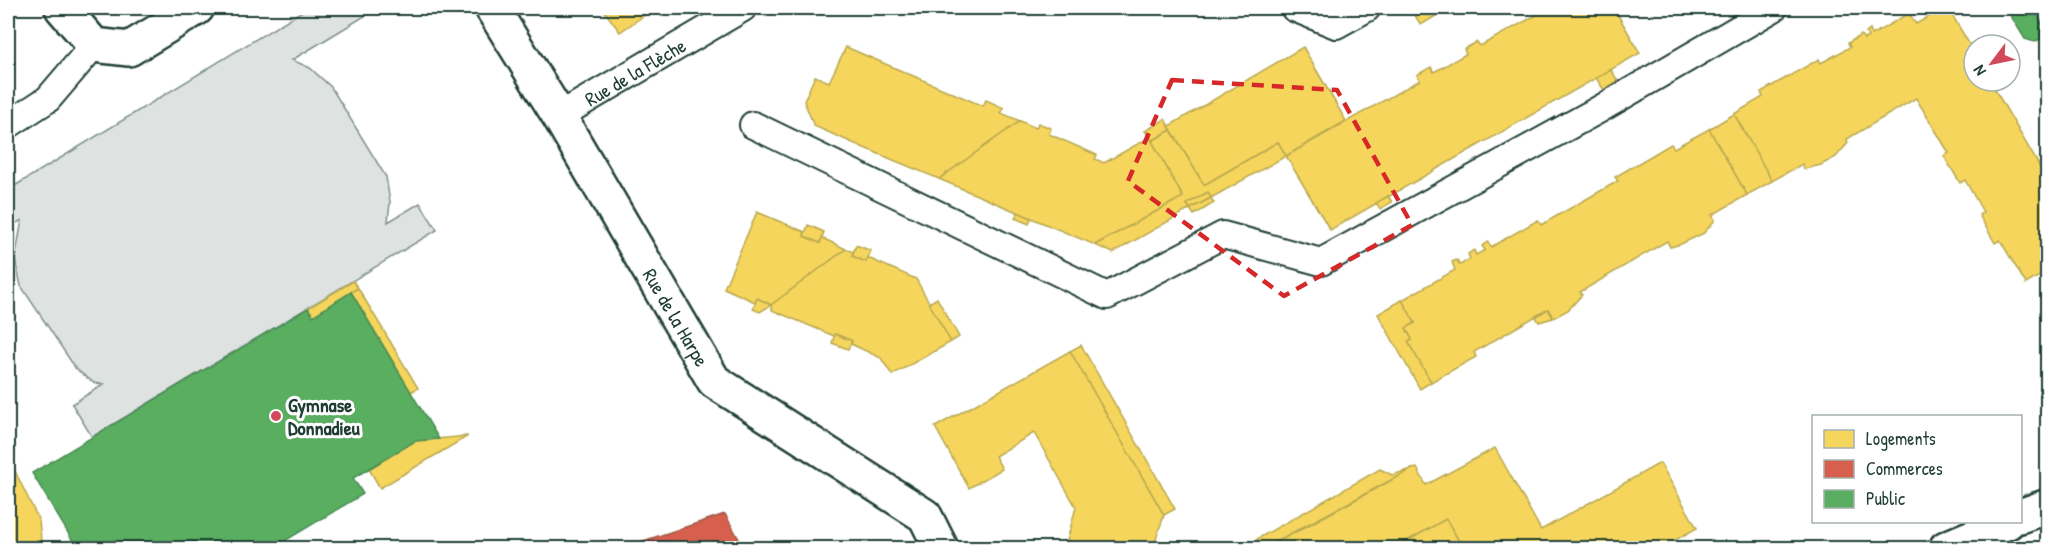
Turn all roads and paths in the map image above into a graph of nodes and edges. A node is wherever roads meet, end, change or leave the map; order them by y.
1 (62, 8) edge
2 (197, 8) edge
3 (492, 8) edge
4 (743, 8) edge
5 (1294, 8) edge
6 (1367, 8) edge
7 (1774, 8) edge
8 (94, 45) junction
9 (559, 116) junction
10 (8, 125) edge
11 (753, 125) dead end
12 (2048, 506) edge
13 (2022, 515) edge
14 (2006, 523) edge
15 (941, 549) edge
16 (1946, 549) edge

1 - 8 street
2 - 8 street
3 - 9 street, Rue de la Harpe
4 - 9 lane, Rue de la Flèche
5 - 6 lane
7 - 11 lane
8 - 10 lane
9 - 15 street, Rue de la Harpe
12 - 13 street
14 - 16 street

